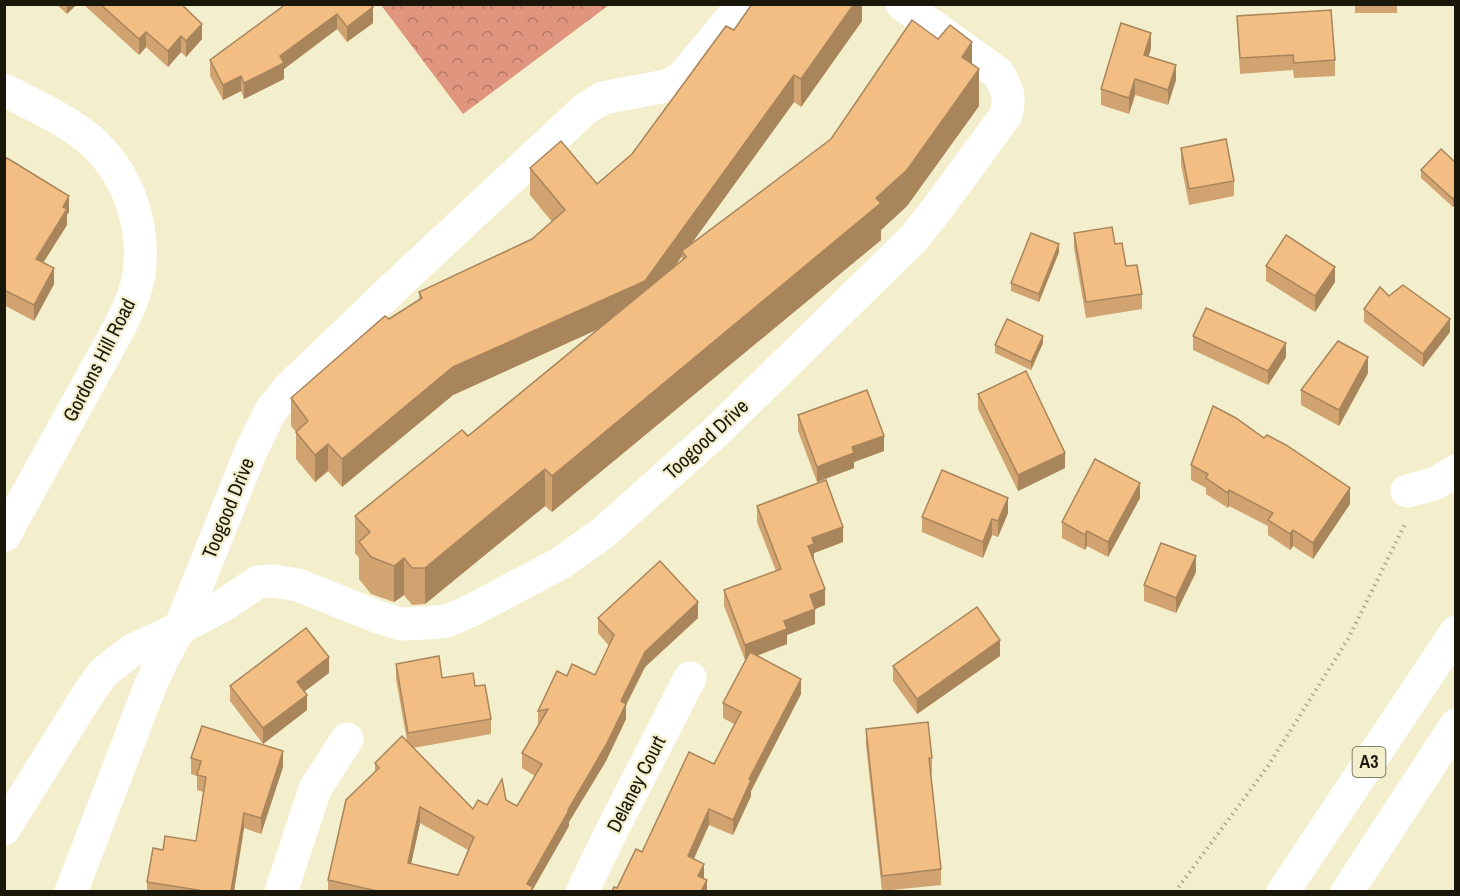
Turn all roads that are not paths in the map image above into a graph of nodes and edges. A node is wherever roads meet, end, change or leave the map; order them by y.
1 (743, 4) edge
2 (902, 4) edge
3 (4, 90) edge
4 (1455, 471) edge
5 (1407, 491) road end
6 (4, 536) edge
7 (180, 628) junction
8 (1455, 632) edge
9 (690, 678) dead end
10 (1455, 725) edge
11 (347, 739) dead end
12 (4, 829) edge
13 (71, 891) edge
14 (281, 891) edge
15 (582, 891) edge
16 (1283, 891) edge
17 (1347, 891) edge

1 - 7 main road, Toogood Drive
2 - 7 main road, Toogood Drive
3 - 6 main road, Gordons Hill Road
4 - 5 main road
7 - 12 main road
7 - 13 main road, Toogood Drive
8 - 16 main road, A3
9 - 15 main road, Delaney Court
10 - 17 main road
11 - 14 main road

